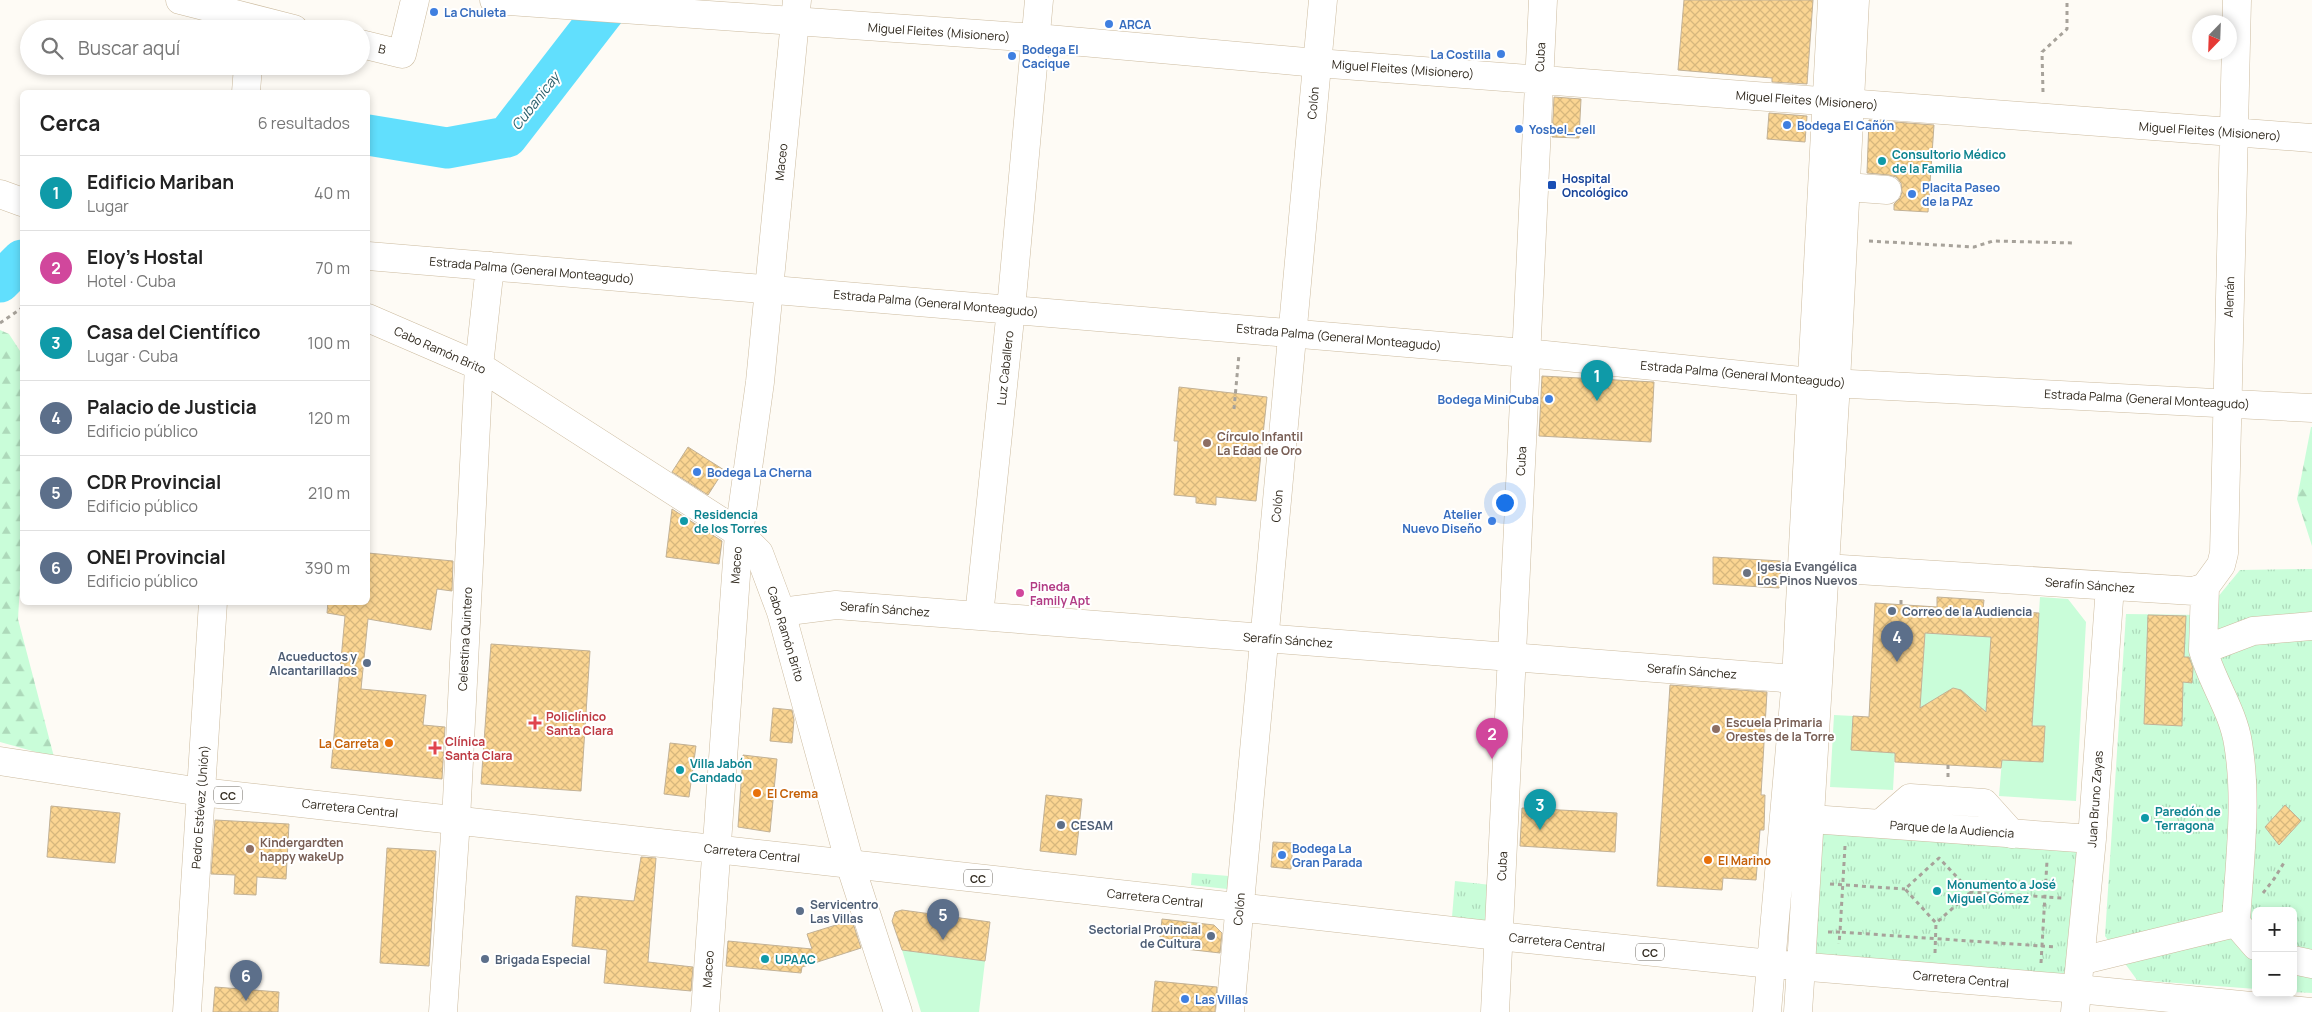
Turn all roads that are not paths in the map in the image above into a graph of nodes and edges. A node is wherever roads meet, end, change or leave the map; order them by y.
1 (180, 0) edge
2 (415, 0) edge
3 (494, 0) edge
4 (1039, 0) edge
5 (1323, 0) edge
6 (1543, 0) edge
7 (1832, 0) edge
8 (1855, 0) edge
9 (2237, 0) edge
10 (796, 11) edge
11 (252, 16) edge
12 (265, 20) edge
13 (1037, 38) junction
14 (370, 46) edge
15 (1317, 63) junction
16 (247, 75) edge
17 (1539, 80) junction
18 (246, 90) edge
19 (1838, 102) junction
20 (2234, 132) junction
21 (2312, 138) edge
22 (1846, 188) junction
23 (1887, 190) dead end
24 (0, 194) edge
25 (20, 201) edge
26 (370, 256) edge
27 (490, 266) junction
28 (767, 290) junction
29 (1011, 309) junction
30 (370, 319) edge
31 (1292, 333) junction
32 (1526, 353) junction
33 (479, 366) junction
34 (1824, 383) junction
35 (2226, 403) junction
36 (2312, 408) edge
37 (739, 533) junction
38 (1825, 568) junction
39 (2110, 586) junction
40 (2205, 587) junction
41 (213, 605) edge
42 (781, 612) junction
43 (978, 616) junction
44 (2312, 626) edge
45 (1265, 638) junction
46 (2203, 650) junction
47 (1512, 657) junction
48 (1796, 679) junction
49 (0, 761) edge
50 (201, 792) junction
51 (1811, 819) junction
52 (456, 820) junction
53 (2092, 839) junction
54 (717, 849) junction
55 (850, 864) junction
56 (1239, 908) junction
57 (2236, 923) junction
58 (1498, 936) junction
59 (2252, 941) edge
60 (2080, 961) junction
61 (2297, 961) edge
62 (1771, 964) junction
63 (2312, 964) edge
64 (1801, 966) junction
65 (2076, 1000) edge
66 (2224, 1007) edge
67 (187, 1012) edge
68 (442, 1012) edge
69 (705, 1012) edge
70 (898, 1012) edge
71 (1230, 1012) edge
72 (1494, 1012) edge
73 (1768, 1012) edge
74 (1798, 1012) edge
75 (2312, 1012) edge

1 - 11 street
2 - 14 street, B
3 - 10 street, Miguel Fleites (Misionero)
4 - 13 street, Luz Caballero
5 - 15 street, Colón
6 - 17 street, Cuba
7 - 19 street
8 - 19 street
9 - 20 street, Alemán
10 - 13 street, Miguel Fleites (Misionero)
10 - 28 street, Maceo
11 - 12 street
13 - 15 street, Miguel Fleites (Misionero)
13 - 29 street, Luz Caballero
15 - 17 street, Miguel Fleites (Misionero)
15 - 31 street, Colón
16 - 18 street
17 - 19 street, Miguel Fleites (Misionero)
17 - 32 street, Cuba
19 - 20 street, Miguel Fleites (Misionero)
19 - 22 street
19 - 34 street
20 - 21 street, Miguel Fleites (Misionero)
20 - 35 street, Alemán
22 - 23 street
22 - 34 street
24 - 25 street
26 - 27 street, Estrada Palma (General Monteagudo)
27 - 28 street, Estrada Palma (General Monteagudo)
27 - 33 street, Celestina Quintero
28 - 29 street, Estrada Palma (General Monteagudo)
28 - 37 street, Maceo
29 - 31 street, Estrada Palma (General Monteagudo)
29 - 43 street, Luz Caballero
30 - 33 street, Cabo Ramón Brito
31 - 32 street, Estrada Palma (General Monteagudo)
31 - 45 street, Colón
32 - 34 street, Estrada Palma (General Monteagudo)
32 - 47 street, Cuba
33 - 37 street, Cabo Ramón Brito
33 - 52 street, Celestina Quintero
34 - 35 street, Estrada Palma (General Monteagudo)
34 - 38 street
34 - 48 street
35 - 36 street, Estrada Palma (General Monteagudo)
35 - 40 street, Alemán
37 - 42 street, Cabo Ramón Brito
37 - 54 street, Maceo
38 - 39 street, Serafín Sánchez
38 - 51 street
39 - 40 street, Serafín Sánchez
39 - 53 street, Juan Bruno Zayas
40 - 46 street
41 - 50 street, Pedro Estévez (Unión)
42 - 43 street, Serafín Sánchez
42 - 55 street, Cabo Ramón Brito
43 - 45 street, Serafín Sánchez
44 - 46 street
45 - 47 street, Serafín Sánchez
45 - 56 street, Colón
46 - 57 street
47 - 48 street, Serafín Sánchez
47 - 58 street, Cuba
48 - 62 street
49 - 50 street, Carretera Central / CC
50 - 52 street, Carretera Central / CC
50 - 67 street, Pedro Estévez (Unión)
51 - 53 street, Parque de la Audiencia
51 - 64 street
52 - 54 street, Carretera Central / CC
52 - 68 street, Celestina Quintero
53 - 60 street, Juan Bruno Zayas
54 - 55 street, Carretera Central / CC
54 - 69 street, Maceo
55 - 56 street, Carretera Central / CC
55 - 70 street, Cabo Ramón Brito
56 - 58 street, Carretera Central / CC
56 - 71 street, Colón
57 - 59 street
57 - 60 street
58 - 62 street, Carretera Central / CC
58 - 72 street, Cuba
60 - 65 street, Juan Bruno Zayas
61 - 63 street
62 - 64 street, Carretera Central / CC
62 - 73 street
64 - 65 street, Carretera Central / CC
64 - 74 street
65 - 66 street, Carretera Central / CC
66 - 75 street, Carretera Central / CC

